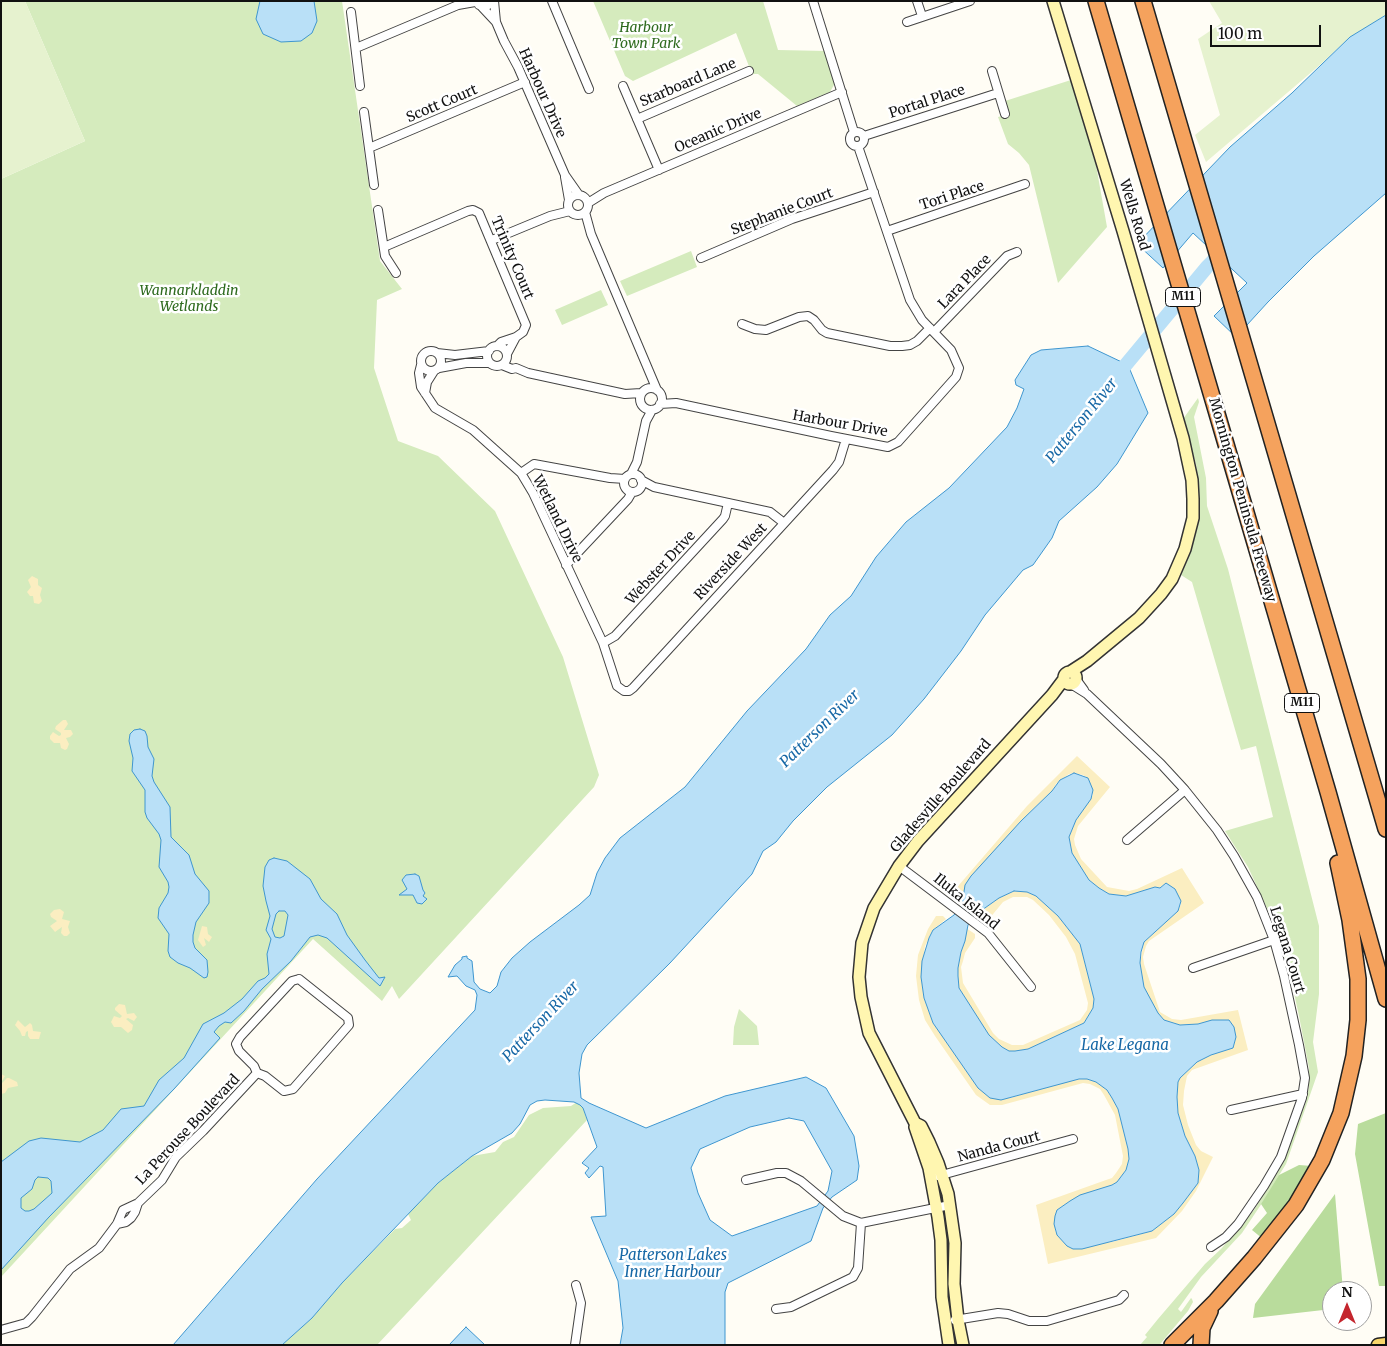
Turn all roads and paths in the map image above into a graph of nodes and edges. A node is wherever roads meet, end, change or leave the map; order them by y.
1 (493, 1) edge
2 (552, 1) edge
3 (813, 1) edge
4 (917, 1) edge
5 (970, 1) edge
6 (1053, 1) edge
7 (1096, 1) edge
8 (1143, 1) edge
9 (461, 3) edge
10 (477, 3) edge
11 (351, 12) dead end
12 (922, 16) junction
13 (496, 22) junction
14 (907, 22) dead end
15 (356, 48) junction
16 (750, 70) dead end
17 (992, 71) dead end
18 (525, 82) junction
19 (360, 86) dead end
20 (623, 86) dead end
21 (588, 88) dead end
22 (842, 92) junction
23 (998, 93) junction
24 (364, 112) dead end
25 (1005, 114) dead end
26 (637, 119) junction
27 (854, 132) junction
28 (864, 136) junction
29 (858, 146) junction
30 (369, 148) junction
31 (660, 170) junction
32 (565, 175) junction
33 (1025, 184) dead end
34 (374, 185) dead end
35 (874, 192) junction
36 (583, 198) junction
37 (568, 201) junction
38 (378, 210) dead end
39 (585, 212) junction
40 (573, 213) junction
41 (550, 216) junction
42 (887, 230) junction
43 (591, 234) junction
44 (492, 240) junction
45 (384, 247) junction
46 (1017, 252) dead end
47 (700, 258) dead end
48 (396, 273) dead end
49 (742, 324) dead end
50 (932, 330) junction
51 (516, 337) junction
52 (496, 346) junction
53 (489, 350) junction
54 (437, 353) junction
55 (508, 355) junction
56 (490, 362) junction
57 (421, 365) junction
58 (502, 365) junction
59 (516, 368) junction
60 (436, 370) junction
61 (650, 374) junction
62 (659, 392) junction
63 (425, 393) junction
64 (642, 398) junction
65 (676, 403) junction
66 (660, 404) junction
67 (652, 410) junction
68 (646, 421) junction
69 (1183, 438) joint
70 (846, 440) junction
71 (521, 473) junction
72 (631, 480) junction
73 (654, 487) junction
74 (636, 491) junction
75 (728, 503) junction
76 (620, 507) junction
77 (784, 523) junction
78 (566, 565) junction
79 (604, 643) junction
80 (1071, 679) junction
81 (622, 691) joint
82 (1185, 790) junction
83 (1328, 792) junction
84 (1376, 794) junction
85 (1386, 817) edge
86 (1386, 829) edge
87 (1127, 840) dead end
88 (899, 866) junction
89 (1274, 940) junction
90 (1193, 968) dead end
91 (1031, 987) dead end
92 (1386, 999) edge
93 (257, 1073) junction
94 (1303, 1094) junction
95 (1230, 1110) dead end
96 (1073, 1139) dead end
97 (936, 1176) junction
98 (746, 1180) dead end
99 (138, 1203) junction
100 (950, 1205) junction
101 (936, 1208) junction
102 (861, 1223) junction
103 (117, 1224) junction
104 (1211, 1247) dead end
105 (576, 1285) dead end
106 (1124, 1295) dead end
107 (1216, 1301) junction
108 (776, 1309) dead end
109 (958, 1320) junction
110 (945, 1323) junction
111 (1, 1330) edge
112 (1386, 1344) edge
113 (575, 1345) edge
114 (949, 1345) edge
115 (963, 1345) edge
116 (1172, 1345) edge
117 (1201, 1345) edge
118 (1378, 1345) edge

1 - 10 street
1 - 13 street, Harbour Drive
2 - 21 street
3 - 22 street
4 - 12 street
5 - 12 street
6 - 69 main road, Wells Road
7 - 83 highway, Mornington Peninsula Freeway / M11
8 - 84 highway
9 - 10 street
9 - 15 street
10 - 13 street, Harbour Drive
11 - 15 street
12 - 14 street
13 - 18 street, Harbour Drive
15 - 19 street
16 - 26 street, Starboard Lane
17 - 23 street
18 - 30 street, Scott Court
18 - 32 street, Harbour Drive
20 - 26 street
22 - 27 street
22 - 31 street, Oceanic Drive
23 - 25 street
23 - 28 street, Portal Place
24 - 30 street
26 - 31 street
27 - 28 street
27 - 29 street
28 - 29 street
29 - 35 street, Harbour Drive
30 - 34 street
31 - 36 street, Oceanic Drive
32 - 36 street, Harbour Drive
32 - 37 street, Harbour Drive
33 - 42 street, Tori Place
35 - 42 street, Harbour Drive
35 - 47 street, Stephanie Court
36 - 37 street, Oceanic Drive
36 - 39 street
37 - 40 street, Harbour Drive
37 - 41 street
38 - 45 street
39 - 40 street
39 - 43 street
40 - 41 street
40 - 43 street
41 - 44 street
42 - 50 street, Harbour Drive
43 - 61 street
44 - 45 street, Trinity Court
44 - 51 street, Trinity Court
45 - 48 street
46 - 50 street, Lara Place
49 - 50 street, Lara Place
50 - 70 street, Harbour Drive
51 - 52 street
51 - 55 street
52 - 53 street
52 - 55 street
53 - 54 street
53 - 56 street
54 - 57 street
54 - 60 street
55 - 58 street
55 - 59 street
56 - 58 street
56 - 60 street
57 - 60 street
57 - 63 street, Wetland Drive
58 - 59 street
59 - 64 street
60 - 63 street
61 - 62 street
61 - 64 street
62 - 64 street
62 - 65 street, Harbour Drive
62 - 66 street
63 - 71 street, Wetland Drive
64 - 67 street
64 - 68 street
65 - 66 street, Harbour Drive
65 - 70 street, Harbour Drive
66 - 67 street
67 - 68 street
68 - 72 street
69 - 80 main road, Gladesville Boulevard
70 - 77 street, Riverside West
71 - 72 street
71 - 78 street, Wetland Drive
72 - 73 street
72 - 74 street
72 - 74 street
72 - 76 street
73 - 74 street
73 - 75 street
74 - 76 street
75 - 77 street
75 - 79 street, Webster Drive
76 - 78 street
77 - 81 street, Riverside West
78 - 79 street, Wetland Drive
79 - 81 street, Wetland Drive
80 - 82 street, Legana Court
80 - 88 main road, Gladesville Boulevard
82 - 87 street
82 - 89 street, Legana Court
83 - 92 highway, Mornington Peninsula Freeway / M11
83 - 107 highway
84 - 85 highway
84 - 86 highway
88 - 91 street, Iluka Island
88 - 97 main road, Gladesville Boulevard
89 - 90 street
89 - 94 street, Legana Court
93 - 93 street
93 - 99 street, La Perouse Boulevard
94 - 95 street
94 - 104 street, Legana Court
96 - 97 street, Nanda Court
97 - 100 main road, Gladesville Boulevard
97 - 101 main road, Gladesville Boulevard
98 - 102 street
99 - 103 street, La Perouse Boulevard
99 - 103 street, La Perouse Boulevard
100 - 101 street
100 - 109 main road, Gladesville Boulevard
101 - 102 street
101 - 110 main road, Gladesville Boulevard
102 - 108 street
103 - 111 street, La Perouse Boulevard
105 - 113 street
106 - 109 street
107 - 116 highway
107 - 117 highway
109 - 110 street
109 - 115 main road, Gladesville Boulevard
110 - 114 main road, Gladesville Boulevard
112 - 118 main road

